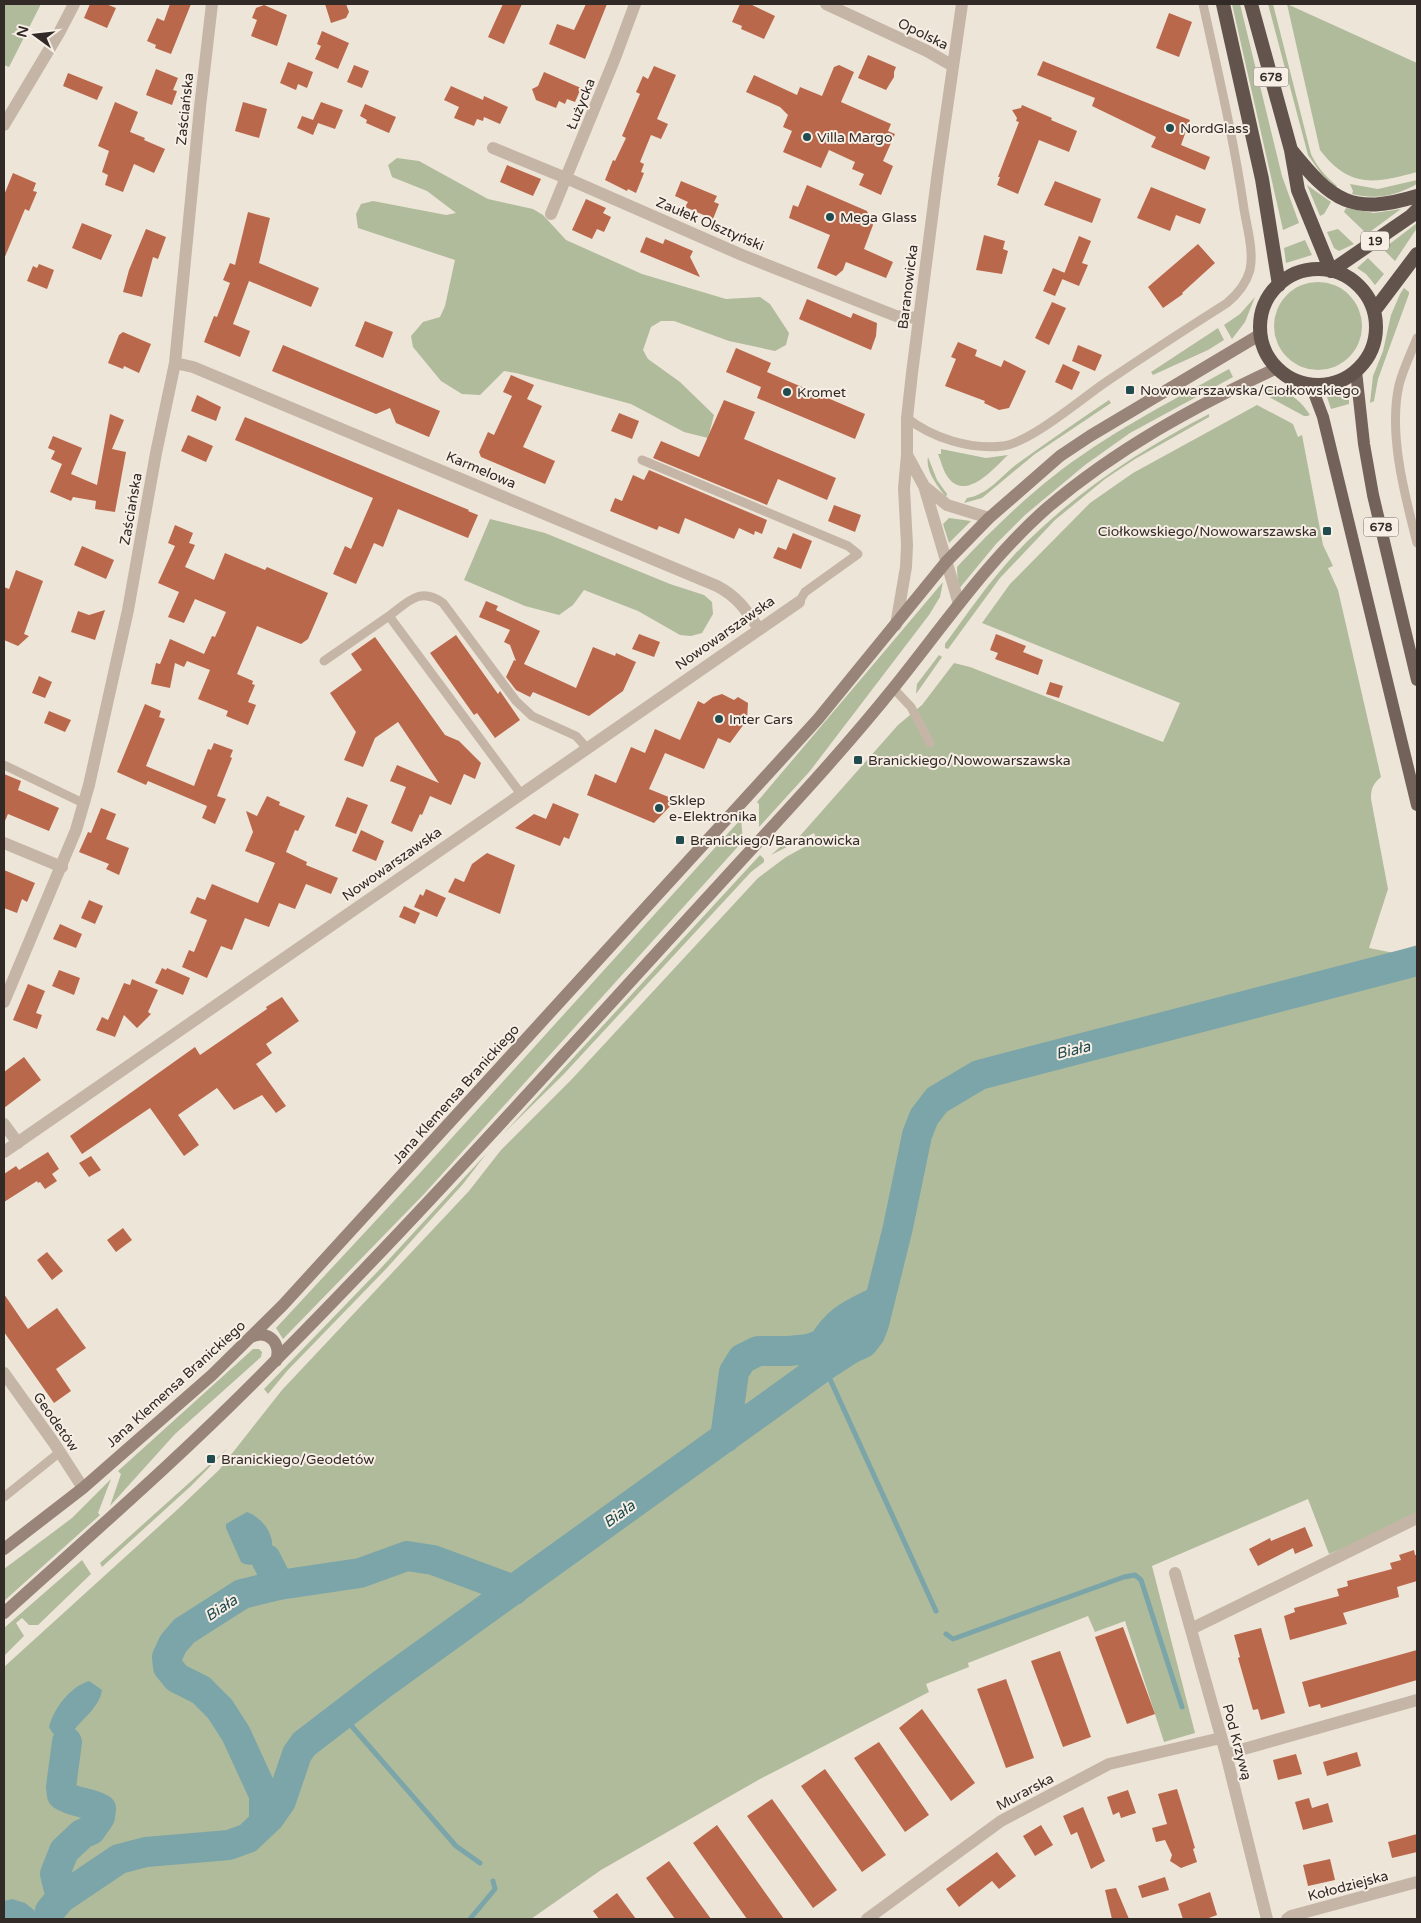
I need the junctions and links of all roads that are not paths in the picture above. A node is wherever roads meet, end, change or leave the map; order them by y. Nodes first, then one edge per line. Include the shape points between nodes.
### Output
1 (74, 4) edge
2 (212, 4) edge
3 (636, 4) edge
4 (826, 4) edge
5 (962, 4) edge
6 (1203, 4) edge
7 (1223, 4) edge
8 (1251, 4) edge
9 (953, 66) junction
10 (4, 124) edge
11 (493, 148) dead end
12 (1291, 150) junction
13 (566, 178) junction
14 (1417, 196) edge
15 (1417, 210) edge
16 (551, 214) dead end
17 (1417, 254) edge
18 (1331, 270) junction
19 (1278, 285) junction
20 (1374, 311) junction
21 (918, 318) junction
22 (1261, 334) junction
23 (1417, 338) edge
24 (175, 362) junction
25 (1277, 368) junction
26 (1356, 371) junction
27 (1311, 385) junction
28 (907, 418) junction
29 (907, 455) junction
30 (642, 460) dead end
31 (924, 486) junction
32 (989, 518) junction
33 (1417, 543) edge
34 (946, 562) junction
35 (799, 602) joint
36 (959, 604) junction
37 (389, 616) junction
38 (896, 625) junction
39 (759, 629) junction
40 (324, 661) dead end
41 (1417, 680) edge
42 (893, 688) junction
43 (930, 743) dead end
44 (587, 748) junction
45 (4, 765) edge
46 (521, 794) junction
47 (83, 803) junction
48 (1417, 805) edge
49 (4, 843) edge
50 (62, 867) junction
51 (4, 1002) edge
52 (4, 1124) edge
53 (18, 1143) junction
54 (4, 1152) edge
55 (251, 1337) junction
56 (276, 1361) junction
57 (4, 1373) edge
58 (60, 1452) junction
59 (83, 1488) junction
60 (4, 1497) edge
61 (1417, 1518) edge
62 (4, 1549) edge
63 (1176, 1573) dead end
64 (4, 1614) edge
65 (1190, 1629) junction
66 (1417, 1700) edge
67 (1221, 1738) junction
68 (1226, 1754) junction
69 (1417, 1882) edge
70 (867, 1919) edge
71 (1267, 1919) edge
72 (1287, 1919) edge

1 - 10 street
2 - 24 street, Zaściańska
3 - 13 street, Łużycka
4 - 9 street, Opolska
5 - 9 street, Baranowicka
6 - 28 lane via 1235,148 1249,246 1250,269 1242,289 1227,303 1026,438 1005,446 983,446 933,434
7 - 19 highway, 678 via 1262,179
8 - 12 highway, 678
9 - 21 street, Baranowicka
11 - 13 street, Zaułek Olsztyński
12 - 14 highway via 1315,180 1344,199 1378,205
12 - 18 highway, 678 via 1298,190
13 - 16 street, Łużycka
13 - 21 street, Zaułek Olsztyński via 751,259 896,316
15 - 18 highway, 19
17 - 20 highway
18 - 19 highway via 1303,271
18 - 20 highway via 1358,285 1368,296
19 - 22 highway via 1264,307
20 - 26 highway via 1376,337 1365,362
21 - 28 street, Baranowicka
22 - 25 highway via 1269,358
22 - 32 main road via 1060,456
23 - 33 lane via 1399,385 1396,409 1404,492
24 - 39 street, Karmelowa via 717,586 743,604
24 - 47 street, Zaściańska via 128,610
25 - 27 highway via 1287,376
25 - 36 main road via 1180,416 1095,470 1020,534
26 - 27 highway via 1335,382
26 - 41 main road, 678 via 1373,496
27 - 48 main road, 678 via 1323,417
28 - 29 street, Baranowicka
29 - 31 street, Baranowicka
29 - 38 street, Baranowicka via 904,488 906,567
30 - 35 lane via 848,546 858,554 806,592
31 - 32 street, Baranowicka via 947,504
31 - 34 street, Baranowicka
32 - 34 main road
34 - 36 street, Baranowicka
34 - 38 main road
35 - 39 street, Nowowarszawska
36 - 42 main road
37 - 40 lane
37 - 44 lane via 419,595 436,598 516,701 532,716 576,736
37 - 46 lane
38 - 55 main road, Jana Klemensa Branickiego via 742,803
39 - 44 street, Nowowarszawska
42 - 43 lane via 911,706
42 - 56 main road via 751,849 426,1205
44 - 46 street, Nowowarszawska
45 - 47 lane
46 - 53 street, Nowowarszawska
47 - 50 street, Zaściańska
49 - 50 street
50 - 51 street, Zaściańska
52 - 53 street
53 - 54 street, Nowowarszawska
55 - 56 main road via 262,1334 273,1339 278,1349
55 - 59 main road, Jana Klemensa Branickiego
56 - 64 main road via 191,1445
57 - 58 street, Geodetów
58 - 59 street, Geodetów
58 - 60 lane
59 - 62 main road, Jana Klemensa Branickiego
61 - 65 street
63 - 65 street, Pod Krzywą
65 - 67 street, Pod Krzywą
66 - 68 street
67 - 68 street, Pod Krzywą
67 - 70 street, Murarska via 1109,1764 1001,1821
68 - 71 street, Pod Krzywą
69 - 72 street, Kołodziejska

